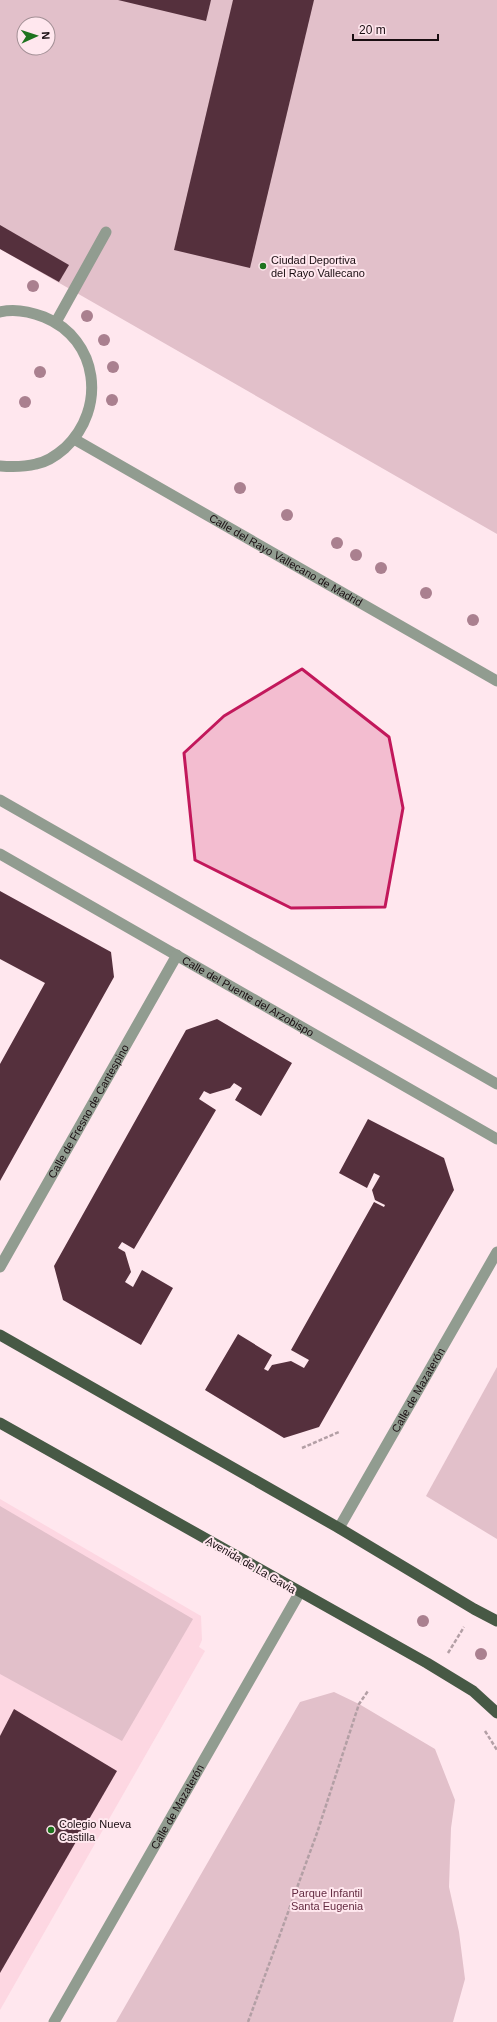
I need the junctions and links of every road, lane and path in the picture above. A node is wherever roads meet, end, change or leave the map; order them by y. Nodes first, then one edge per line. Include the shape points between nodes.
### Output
1 (106, 232) dead end
2 (0, 312) edge
3 (56, 322) junction
4 (74, 440) junction
5 (0, 466) edge
6 (497, 681) edge
7 (0, 800) edge
8 (0, 854) edge
9 (177, 955) junction
10 (497, 1084) edge
11 (497, 1139) edge
12 (497, 1252) edge
13 (0, 1267) edge
14 (0, 1335) edge
15 (0, 1423) edge
16 (339, 1432) dead end
17 (302, 1448) dead end
18 (339, 1528) junction
19 (300, 1592) junction
20 (497, 1621) edge
21 (466, 1623) dead end
22 (446, 1657) dead end
23 (368, 1691) dead end
24 (497, 1713) edge
25 (54, 2022) edge
26 (248, 2022) edge

1 - 3 street
2 - 3 street via 32,312
3 - 4 street via 77,342 85,355 92,376 92,399 86,420
4 - 5 street via 58,454 38,464 16,468
4 - 6 street, Calle del Rayo Vallecano de Madrid
7 - 10 street
8 - 9 street, Calle del Puente del Arzobispo
9 - 11 street, Calle del Puente del Arzobispo
9 - 13 street, Calle de Fresno de Cantespino
12 - 18 street, Calle de Mazaterón
14 - 18 main road
15 - 19 main road, Avenida de La Gavia
16 - 17 path
18 - 20 main road
19 - 24 main road, Avenida de La Gavia via 473,1691
19 - 25 street, Calle de Mazaterón
21 - 22 path
23 - 26 path via 359,1704 317,1833

